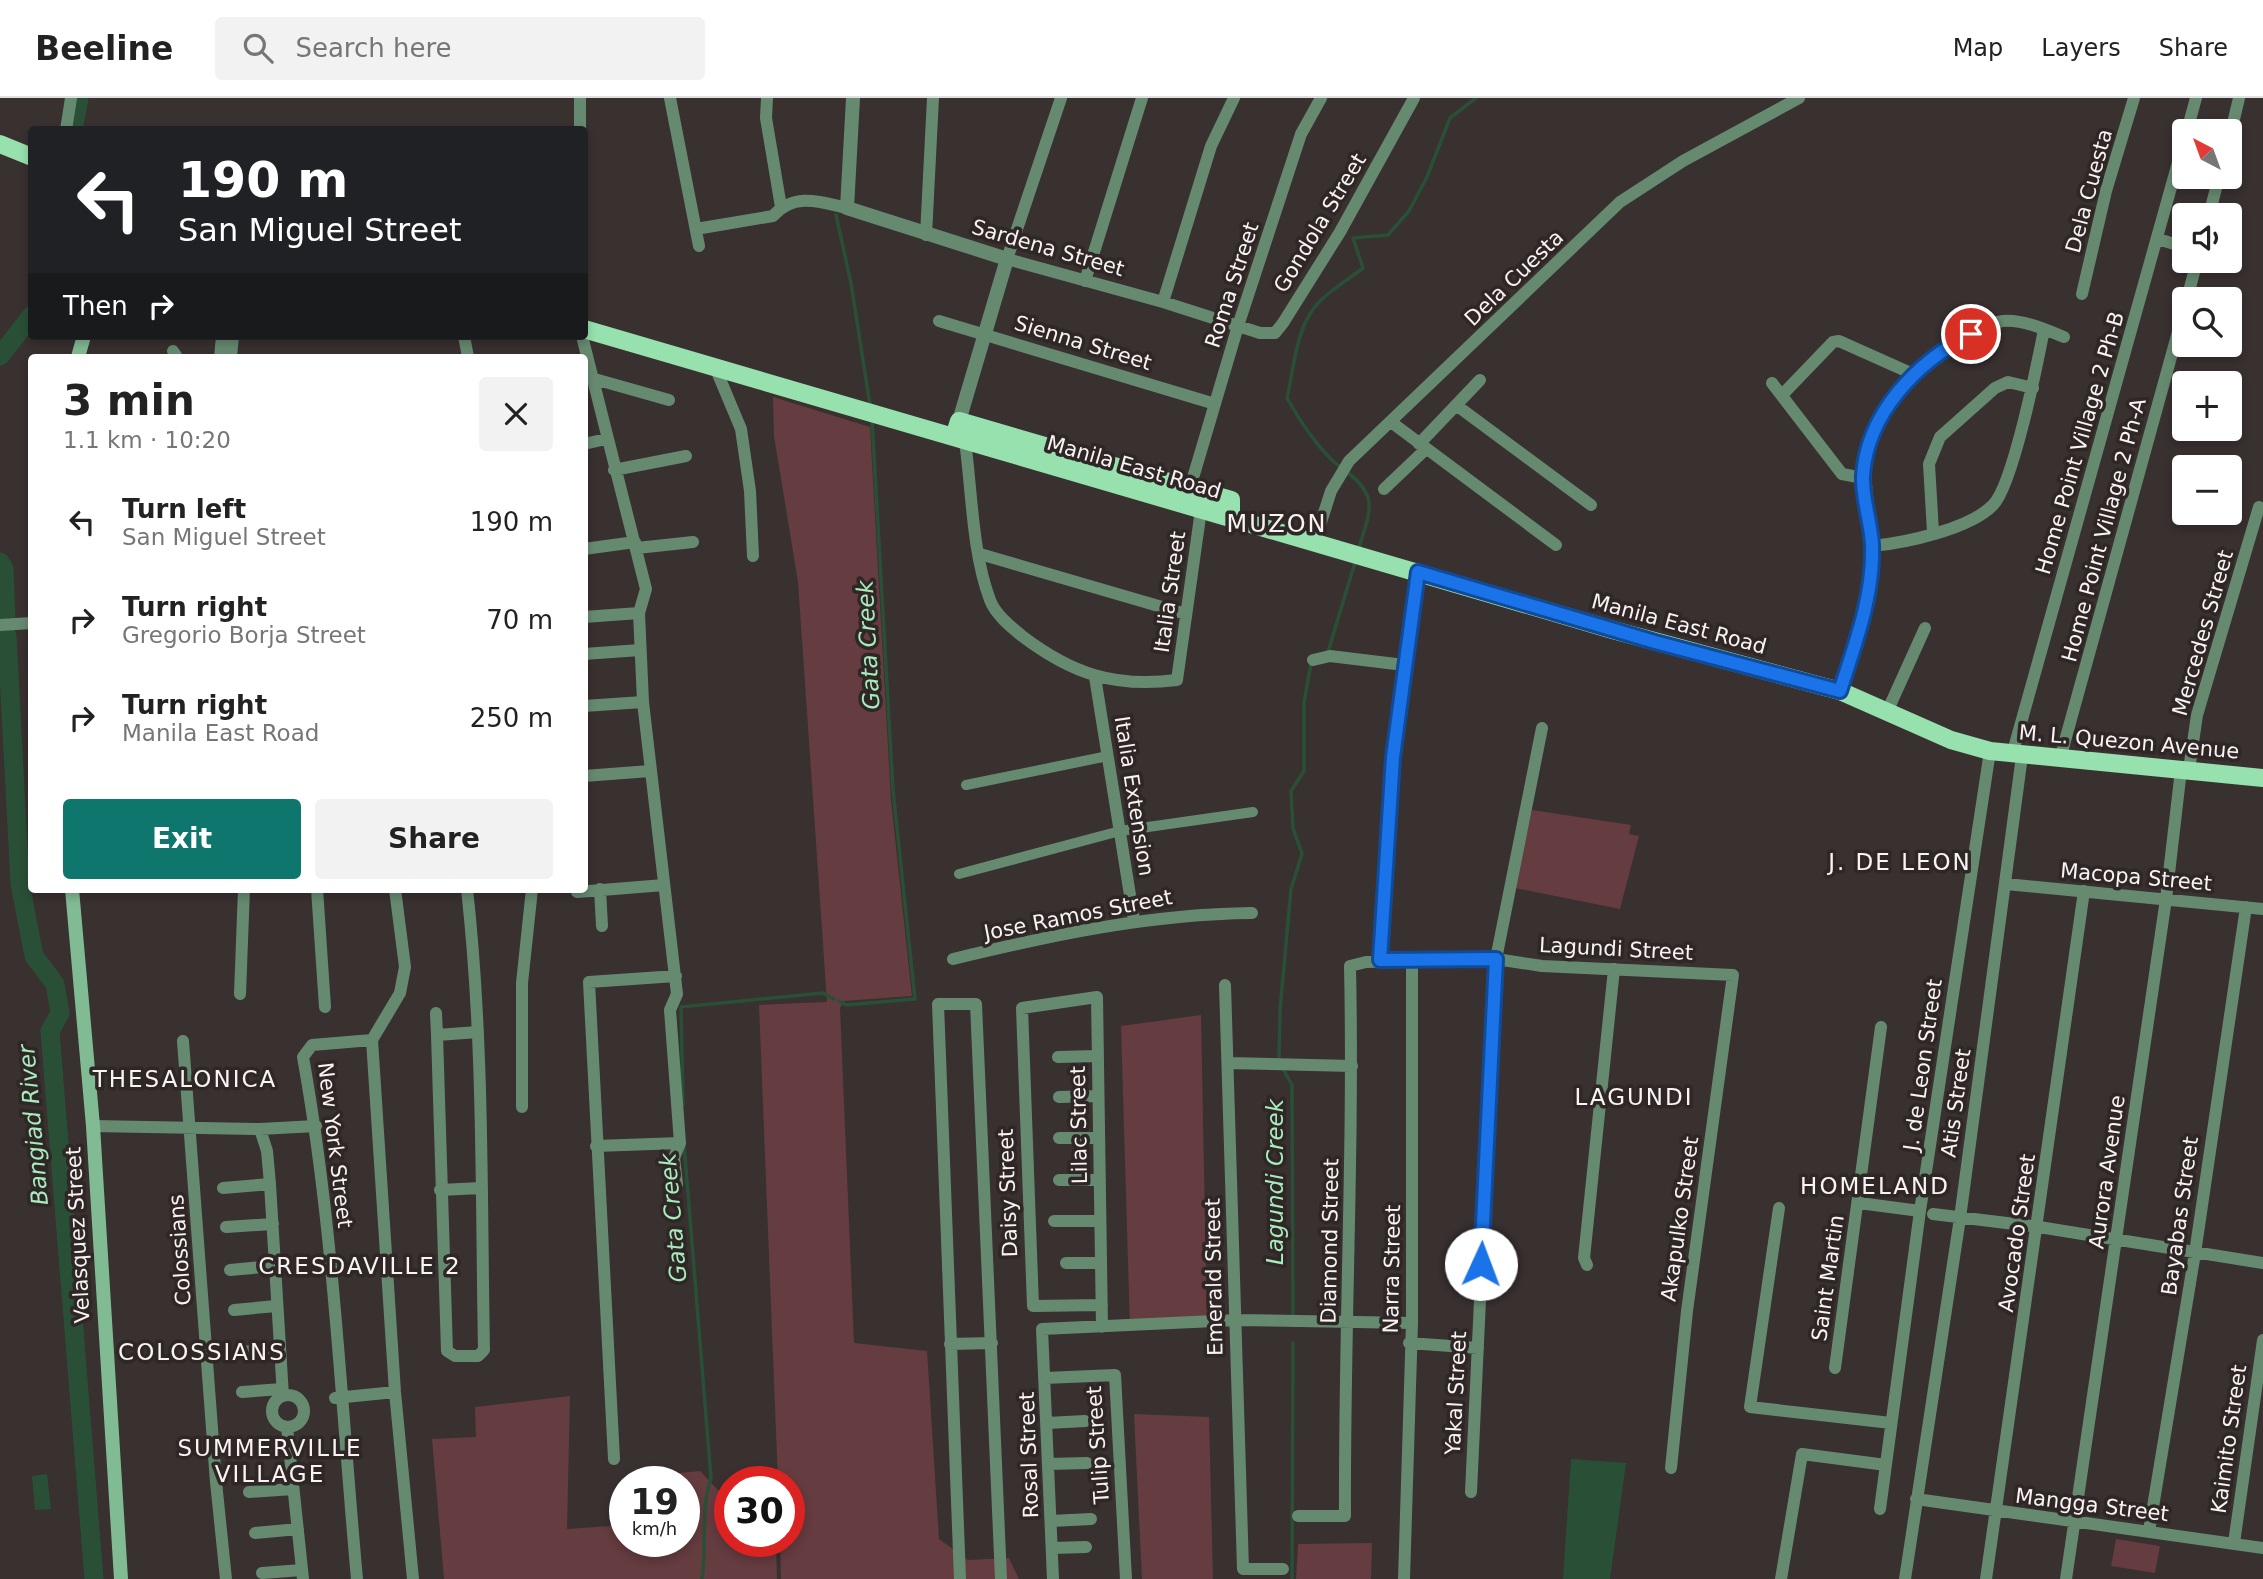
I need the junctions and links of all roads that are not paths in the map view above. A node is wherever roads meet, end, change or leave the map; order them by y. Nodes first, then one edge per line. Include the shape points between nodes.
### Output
1 (71, 98) edge
2 (580, 98) edge
3 (670, 98) edge
4 (767, 98) edge
5 (853, 98) edge
6 (933, 98) edge
7 (1060, 98) edge
8 (1142, 98) edge
9 (1234, 98) edge
10 (1321, 98) edge
11 (1414, 98) edge
12 (1799, 98) edge
13 (2134, 98) edge
14 (2196, 98) edge
15 (2239, 98) edge
16 (2190, 119) edge
17 (2234, 119) edge
18 (67, 126) edge
19 (580, 126) edge
20 (0, 144) edge
21 (28, 155) edge
22 (2172, 186) edge
23 (781, 207) junction
24 (847, 208) junction
25 (696, 229) junction
26 (926, 235) junction
27 (2158, 239) junction
28 (2172, 243) edge
29 (699, 246) dead end
30 (1007, 259) junction
31 (1085, 281) junction
32 (2082, 294) dead end
33 (1163, 302) junction
34 (939, 321) dead end
35 (1238, 326) junction
36 (2044, 329) junction
37 (588, 330) edge
38 (985, 333) junction
39 (2064, 337) dead end
40 (2172, 354) edge
41 (588, 361) edge
42 (715, 367) junction
43 (1915, 375) junction
44 (592, 378) junction
45 (1480, 380) dead end
46 (1772, 383) dead end
47 (2033, 388) junction
48 (1782, 395) junction
49 (668, 400) dead end
50 (1215, 404) junction
51 (1456, 405) junction
52 (1391, 422) junction
53 (959, 433) junction
54 (606, 439) junction
55 (588, 443) edge
56 (1422, 447) junction
57 (1073, 453) junction
58 (687, 456) dead end
59 (614, 470) junction
60 (1067, 471) junction
61 (1863, 478) junction
62 (1190, 488) junction
63 (1384, 489) dead end
64 (1591, 505) dead end
65 (2259, 507) dead end
66 (1193, 508) junction
67 (1231, 519) junction
68 (1933, 532) junction
69 (693, 542) dead end
70 (1314, 544) junction
71 (636, 545) junction
72 (1556, 545) dead end
73 (1872, 546) junction
74 (588, 549) edge
75 (979, 554) junction
76 (753, 556) dead end
77 (1418, 572) junction
78 (639, 613) junction
79 (1186, 614) junction
80 (588, 617) edge
81 (28, 623) edge
82 (0, 625) edge
83 (1925, 628) dead end
84 (640, 650) junction
85 (588, 654) edge
86 (1314, 660) dead end
87 (1404, 665) junction
88 (1095, 677) junction
89 (1840, 691) junction
90 (643, 702) junction
91 (588, 706) edge
92 (1887, 712) junction
93 (1542, 728) dead end
94 (1990, 751) junction
95 (2017, 755) junction
96 (1108, 756) junction
97 (2060, 760) junction
98 (2185, 770) junction
99 (650, 771) junction
100 (588, 776) edge
101 (2263, 778) edge
102 (966, 785) dead end
103 (1253, 812) dead end
104 (1120, 831) junction
105 (959, 874) dead end
106 (2006, 884) junction
107 (664, 885) junction
108 (600, 889) junction
109 (588, 891) edge
110 (2084, 891) junction
111 (72, 893) edge
112 (244, 893) edge
113 (317, 893) edge
114 (395, 893) edge
115 (467, 893) edge
116 (532, 893) edge
117 (2166, 899) junction
118 (2246, 907) junction
119 (2263, 909) edge
120 (1252, 914) dead end
121 (1134, 920) junction
122 (602, 926) dead end
123 (953, 959) dead end
124 (1496, 959) junction
125 (1380, 960) junction
126 (1412, 960) junction
127 (1350, 966) joint
128 (1614, 969) junction
129 (1734, 975) joint
130 (676, 976) junction
131 (1225, 985) dead end
132 (240, 994) dead end
133 (325, 1007) dead end
134 (1022, 1009) joint
135 (436, 1013) dead end
136 (1881, 1027) dead end
137 (478, 1032) junction
138 (437, 1035) junction
139 (372, 1040) junction
140 (183, 1041) dead end
141 (1097, 1056) junction
142 (1058, 1057) dead end
143 (1228, 1063) junction
144 (1352, 1066) junction
145 (1059, 1097) dead end
146 (1098, 1097) junction
147 (522, 1107) dead end
148 (93, 1126) junction
149 (316, 1126) junction
150 (191, 1128) junction
151 (260, 1129) junction
152 (1059, 1138) dead end
153 (1099, 1138) junction
154 (680, 1143) junction
155 (596, 1146) junction
156 (1059, 1180) dead end
157 (1100, 1180) junction
158 (270, 1184) junction
159 (677, 1184) dead end
160 (223, 1188) dead end
161 (481, 1188) junction
162 (440, 1190) junction
163 (1859, 1203) junction
164 (1779, 1208) dead end
165 (1927, 1213) junction
166 (1959, 1218) junction
167 (1054, 1221) dead end
168 (1100, 1221) junction
169 (273, 1224) junction
170 (226, 1227) dead end
171 (2039, 1227) junction
172 (2117, 1239) junction
173 (2195, 1253) junction
174 (1066, 1263) dead end
175 (1101, 1263) junction
176 (2263, 1263) edge
177 (1587, 1265) dead end
178 (274, 1266) junction
179 (230, 1270) dead end
180 (1102, 1305) junction
181 (276, 1306) junction
182 (234, 1310) dead end
183 (1236, 1320) junction
184 (1412, 1323) junction
185 (1349, 1324) junction
186 (1102, 1327) junction
187 (2263, 1342) edge
188 (992, 1343) junction
189 (1409, 1343) junction
190 (950, 1344) junction
191 (1478, 1348) junction
192 (280, 1349) junction
193 (239, 1352) dead end
194 (1835, 1368) dead end
195 (1045, 1378) junction
196 (242, 1392) dead end
197 (283, 1392) junction
198 (395, 1392) junction
199 (337, 1398) junction
200 (1085, 1421) dead end
201 (1047, 1423) junction
202 (1892, 1423) junction
203 (287, 1427) junction
204 (289, 1448) junction
205 (256, 1450) dead end
206 (614, 1459) dead end
207 (1087, 1462) dead end
208 (1048, 1464) junction
209 (1886, 1465) junction
210 (1671, 1468) dead end
211 (293, 1489) junction
212 (249, 1492) dead end
213 (1471, 1492) dead end
214 (1916, 1499) junction
215 (1880, 1510) dead end
216 (1996, 1512) junction
217 (1298, 1516) dead end
218 (1091, 1519) dead end
219 (1051, 1521) junction
220 (2074, 1522) junction
221 (298, 1529) junction
222 (2149, 1531) junction
223 (255, 1533) dead end
224 (2234, 1543) junction
225 (1086, 1547) dead end
226 (1052, 1548) junction
227 (2263, 1548) edge
228 (1283, 1569) dead end
229 (262, 1573) dead end
230 (303, 1575) edge
231 (121, 1579) edge
232 (226, 1579) edge
233 (357, 1579) edge
234 (413, 1579) edge
235 (960, 1579) edge
236 (1001, 1579) edge
237 (1053, 1579) edge
238 (1126, 1579) edge
239 (1404, 1579) edge
240 (1781, 1579) edge
241 (1905, 1579) edge
242 (1986, 1579) edge
243 (2066, 1579) edge

1 - 18 street
2 - 19 street
3 - 25 street
4 - 23 street via 766,118
5 - 24 street
6 - 26 street
7 - 30 street
8 - 31 street
9 - 33 street via 1210,146
10 - 35 street, Roma Street via 1301,134
11 - 35 street, Gondola Street via 1283,323 1275,332 1260,333
12 - 52 street, Dela Cuesta via 1683,161 1620,202
13 - 32 street, Dela Cuesta
14 - 16 street
15 - 17 street
20 - 21 main road
22 - 27 street, Home Point Village 2 Ph-B
23 - 24 street via 810,199
23 - 25 street via 773,216
24 - 26 street, Sardena Street
25 - 29 street
26 - 30 street, Sardena Street
27 - 28 street
27 - 95 street, Home Point Village 2 Ph-B
30 - 31 street, Sardena Street
30 - 38 street
31 - 33 street, Sardena Street
33 - 35 street, Sardena Street
34 - 38 street, Sienna Street
35 - 50 street, Roma Street
36 - 39 street
36 - 43 street via 2004,320 1985,326 1957,341
36 - 47 street
37 - 42 main road, Manila East Road
38 - 50 street, Sienna Street
38 - 53 street
40 - 97 street, Home Point Village 2 Ph-A
41 - 44 street
42 - 53 main road, Manila East Road via 870,413
42 - 76 street via 741,429
43 - 48 street via 1839,341
43 - 61 street via 1877,419
44 - 49 street
44 - 54 street
45 - 51 street
46 - 48 street
47 - 68 street via 1996,503 1964,524
47 - 68 street via 2008,382 1994,388 1940,437 1929,464
48 - 61 street via 1842,474
50 - 62 street, Roma Street
51 - 56 street
51 - 64 street
52 - 56 street
52 - 70 street, Dela Cuesta via 1339,472
53 - 57 main road
53 - 60 main road, Manila East Road
53 - 75 street, Italia Street
54 - 55 street
54 - 59 street
56 - 63 street
56 - 72 street
57 - 60 main road
57 - 62 main road
58 - 59 street
59 - 71 street
60 - 66 main road, Manila East Road
61 - 73 street
62 - 66 main road
62 - 67 main road via 1231,500
65 - 98 street, Mercedes Street
66 - 67 main road, Manila East Road
66 - 79 street, Italia Street
67 - 70 main road, Manila East Road
68 - 73 street via 1903,543
69 - 71 street
70 - 77 main road, Manila East Road
71 - 74 street
71 - 78 street via 646,589
73 - 89 street via 1859,633
75 - 79 street
75 - 88 street, Italia Street via 990,602 1010,626 1070,667
77 - 87 street
77 - 89 main road, Manila East Road
78 - 80 street
78 - 84 street
79 - 88 street, Italia Street via 1177,680 1118,682
81 - 82 street
83 - 92 street
84 - 85 street
84 - 90 street
86 - 87 street via 1330,656
87 - 125 street via 1393,757
88 - 96 street, Italia Extension
89 - 92 main road, Manila East Road
90 - 91 street
90 - 99 street
92 - 94 main road, Manila East Road via 1951,740
93 - 124 street, Yakal Street
94 - 95 main road, M. L. Quezon Avenue
94 - 165 street, J. de Leon Street
95 - 97 main road, M. L. Quezon Avenue
95 - 106 street, Atis Street
96 - 102 street
96 - 104 street, Italia Extension
97 - 98 main road, M. L. Quezon Avenue
98 - 101 main road, M. L. Quezon Avenue
98 - 117 street, Aurora Avenue
99 - 100 street
99 - 107 street
103 - 104 street
104 - 105 street
104 - 121 street, Italia Extension
106 - 110 street, Macopa Street
106 - 166 street, Atis Street
107 - 108 street
107 - 130 street
108 - 109 street
108 - 122 street
110 - 117 street, Macopa Street
110 - 171 street, Avocado Street
111 - 148 main road, Velasquez Street
112 - 132 street
113 - 133 street
114 - 139 street via 405,967 400,993
115 - 137 street
116 - 147 street via 522,983
117 - 118 street, Macopa Street
117 - 172 street, Aurora Avenue
118 - 119 street, Macopa Street
118 - 173 street, Bayabas Street
120 - 121 street, Jose Ramos Street
121 - 123 street, Jose Ramos Street
124 - 126 street, Lagundi Street
124 - 128 street, Lagundi Street
124 - 191 street, Yakal Street
125 - 126 street, Lagundi Street
125 - 127 street, Lagundi Street
126 - 184 street, Narra Street
127 - 144 street, Diamond Street
128 - 129 street, Lagundi Street
128 - 177 street via 1584,1258
129 - 210 street, Akapulko Street via 1687,1311
130 - 154 street via 677,994 670,1010
130 - 155 street via 589,982
131 - 143 street, Emerald Street
134 - 141 street, Lilac Street via 1097,997
134 - 180 street, Daisy Street via 1032,1306
135 - 138 street
136 - 163 street, Saint Martin
137 - 138 street
137 - 161 street
138 - 162 street
139 - 149 street, New York Street via 306,1049 303,1057
139 - 198 street
140 - 150 street
141 - 142 street
141 - 146 street, Lilac Street
143 - 144 street
143 - 183 street, Emerald Street
144 - 185 street, Diamond Street
145 - 146 street
146 - 153 street, Lilac Street
148 - 150 street
148 - 231 main road, Velasquez Street
149 - 151 street
149 - 199 street, New York Street
150 - 151 street
150 - 232 street, Colossians
151 - 158 street
152 - 153 street
153 - 157 street, Lilac Street
154 - 155 street
154 - 159 street via 674,1158
155 - 206 street
156 - 157 street
157 - 168 street, Lilac Street
158 - 160 street
158 - 169 street
161 - 162 street
161 - 162 street via 484,1350 478,1356 455,1356 447,1351
163 - 165 street
163 - 194 street, Saint Martin
164 - 202 street via 1750,1407
165 - 166 street
165 - 202 street, J. de Leon Street
166 - 171 street
166 - 214 street, Atis Street
167 - 168 street
168 - 175 street, Lilac Street
169 - 170 street
169 - 178 street
171 - 172 street
171 - 216 street, Avocado Street
172 - 173 street
172 - 220 street, Aurora Avenue
173 - 176 street
173 - 222 street, Bayabas Street
174 - 175 street
175 - 180 street, Lilac Street
178 - 179 street
178 - 181 street
180 - 186 street, Lilac Street
181 - 182 street
181 - 192 street
183 - 185 street
183 - 186 street
183 - 228 street, Emerald Street via 1243,1569
184 - 185 street
184 - 189 street, Narra Street
185 - 217 street, Diamond Street via 1344,1390 1345,1517
186 - 195 street, Rosal Street via 1042,1329
187 - 224 street, Kaimito Street
188 - 190 street
188 - 190 street via 976,1004 938,1004
188 - 236 street
189 - 191 street
189 - 239 street, Narra Street
190 - 235 street
191 - 213 street, Yakal Street
192 - 193 street
192 - 197 street
195 - 201 street, Rosal Street
195 - 238 street, Tulip Street via 1115,1375
196 - 197 street
197 - 203 street via 272,1414
197 - 203 street via 296,1398 303,1409 299,1422
198 - 199 street
198 - 234 street
199 - 233 street, New York Street
200 - 201 street
201 - 208 street, Rosal Street
202 - 209 street, J. de Leon Street
203 - 204 street
204 - 205 street
204 - 211 street
207 - 208 street
208 - 219 street, Rosal Street
209 - 215 street, J. de Leon Street
209 - 240 street via 1802,1454
211 - 212 street
211 - 221 street
214 - 216 street, Mangga Street
214 - 241 street, Atis Street
216 - 220 street, Mangga Street
216 - 242 street, Avocado Street
218 - 219 street
219 - 226 street, Rosal Street
220 - 222 street, Mangga Street
220 - 243 street, Aurora Avenue
221 - 223 street
221 - 230 street
222 - 224 street, Mangga Street
224 - 227 street, Mangga Street
225 - 226 street
226 - 237 street, Rosal Street
229 - 230 street

